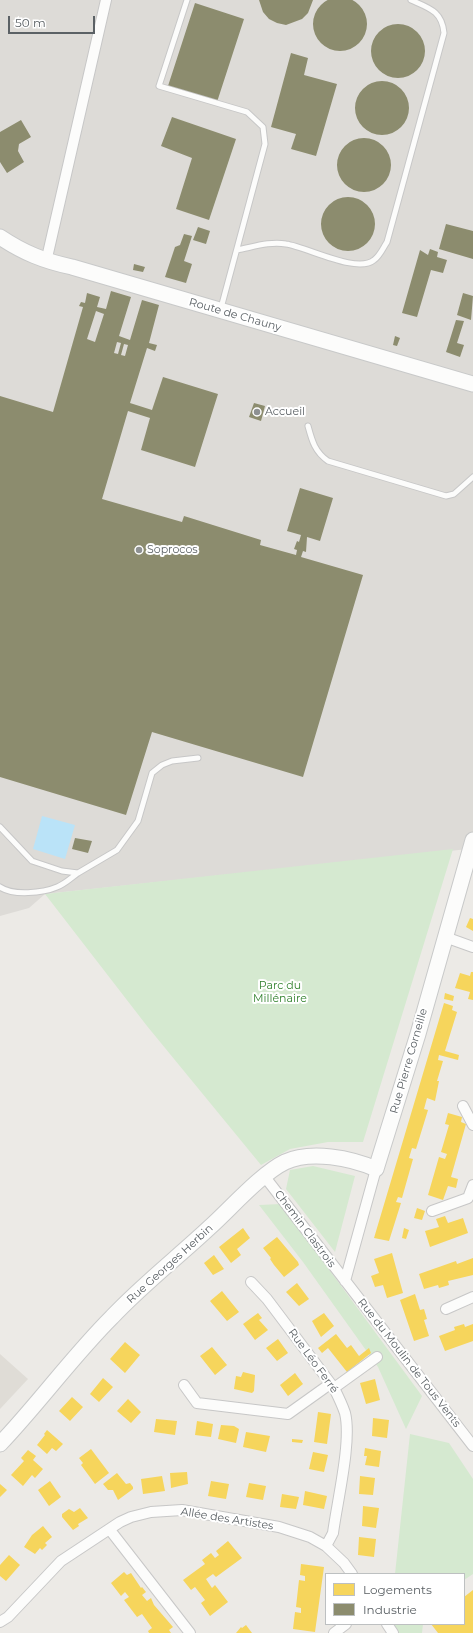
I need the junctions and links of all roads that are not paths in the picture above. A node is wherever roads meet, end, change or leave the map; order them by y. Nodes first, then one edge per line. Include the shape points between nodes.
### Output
1 (106, 0) edge
2 (187, 0) edge
3 (411, 0) edge
4 (0, 237) edge
5 (237, 250) junction
6 (46, 262) junction
7 (220, 311) junction
8 (473, 384) edge
9 (308, 426) dead end
10 (473, 476) edge
11 (198, 758) dead end
12 (0, 827) edge
13 (473, 840) edge
14 (78, 873) junction
15 (0, 887) edge
16 (445, 938) junction
17 (473, 947) edge
18 (463, 1106) dead end
19 (473, 1125) edge
20 (376, 1169) junction
21 (265, 1177) junction
22 (473, 1185) edge
23 (432, 1211) dead end
24 (345, 1281) junction
25 (251, 1282) dead end
26 (473, 1297) edge
27 (446, 1309) dead end
28 (377, 1357) dead end
29 (184, 1385) dead end
30 (332, 1386) junction
31 (0, 1444) edge
32 (473, 1446) edge
33 (110, 1530) junction
34 (326, 1546) junction
35 (351, 1573) edge
36 (0, 1622) edge
37 (345, 1625) edge
38 (190, 1633) edge
39 (334, 1633) edge

1 - 6 street
2 - 5 lane via 159,86 247,112 263,127 265,144
3 - 5 lane via 437,14 443,21 444,33 387,242 379,254 374,261 354,265 275,242
4 - 6 street, Route de Chauny via 16,248
5 - 7 lane
6 - 7 street, Route de Chauny
7 - 8 street, Route de Chauny
9 - 10 lane via 314,447 319,455 328,461 446,496 454,494
11 - 14 lane via 172,761 152,773 138,821 126,838 117,850
12 - 14 lane via 32,861 62,871
13 - 16 street, Rue Pierre Corneille
14 - 15 lane via 57,887 26,893 6,891
16 - 17 street
16 - 20 street, Rue Pierre Corneille
18 - 19 street
20 - 21 street, Rue Georges Herbin via 336,1158 301,1156 285,1162
20 - 24 street, Rue Pierre Corneille
21 - 24 street, Chemin Clastrois
21 - 31 street, Rue Georges Herbin via 112,1316
22 - 23 street via 468,1198
24 - 32 street, Rue du Moulin de Tous Vents
25 - 30 street, Rue Léo Ferré via 267,1299
26 - 27 street
28 - 30 street
29 - 30 street via 197,1403 288,1414
30 - 34 street, Rue Léo Ferré via 345,1414 347,1434 333,1533
33 - 34 street, Allée des Artistes via 131,1517 151,1512 182,1510 279,1527 310,1537
33 - 36 street, Allée des Artistes via 61,1561 8,1617
33 - 38 street
34 - 35 street, Allée des Artistes
37 - 39 street

